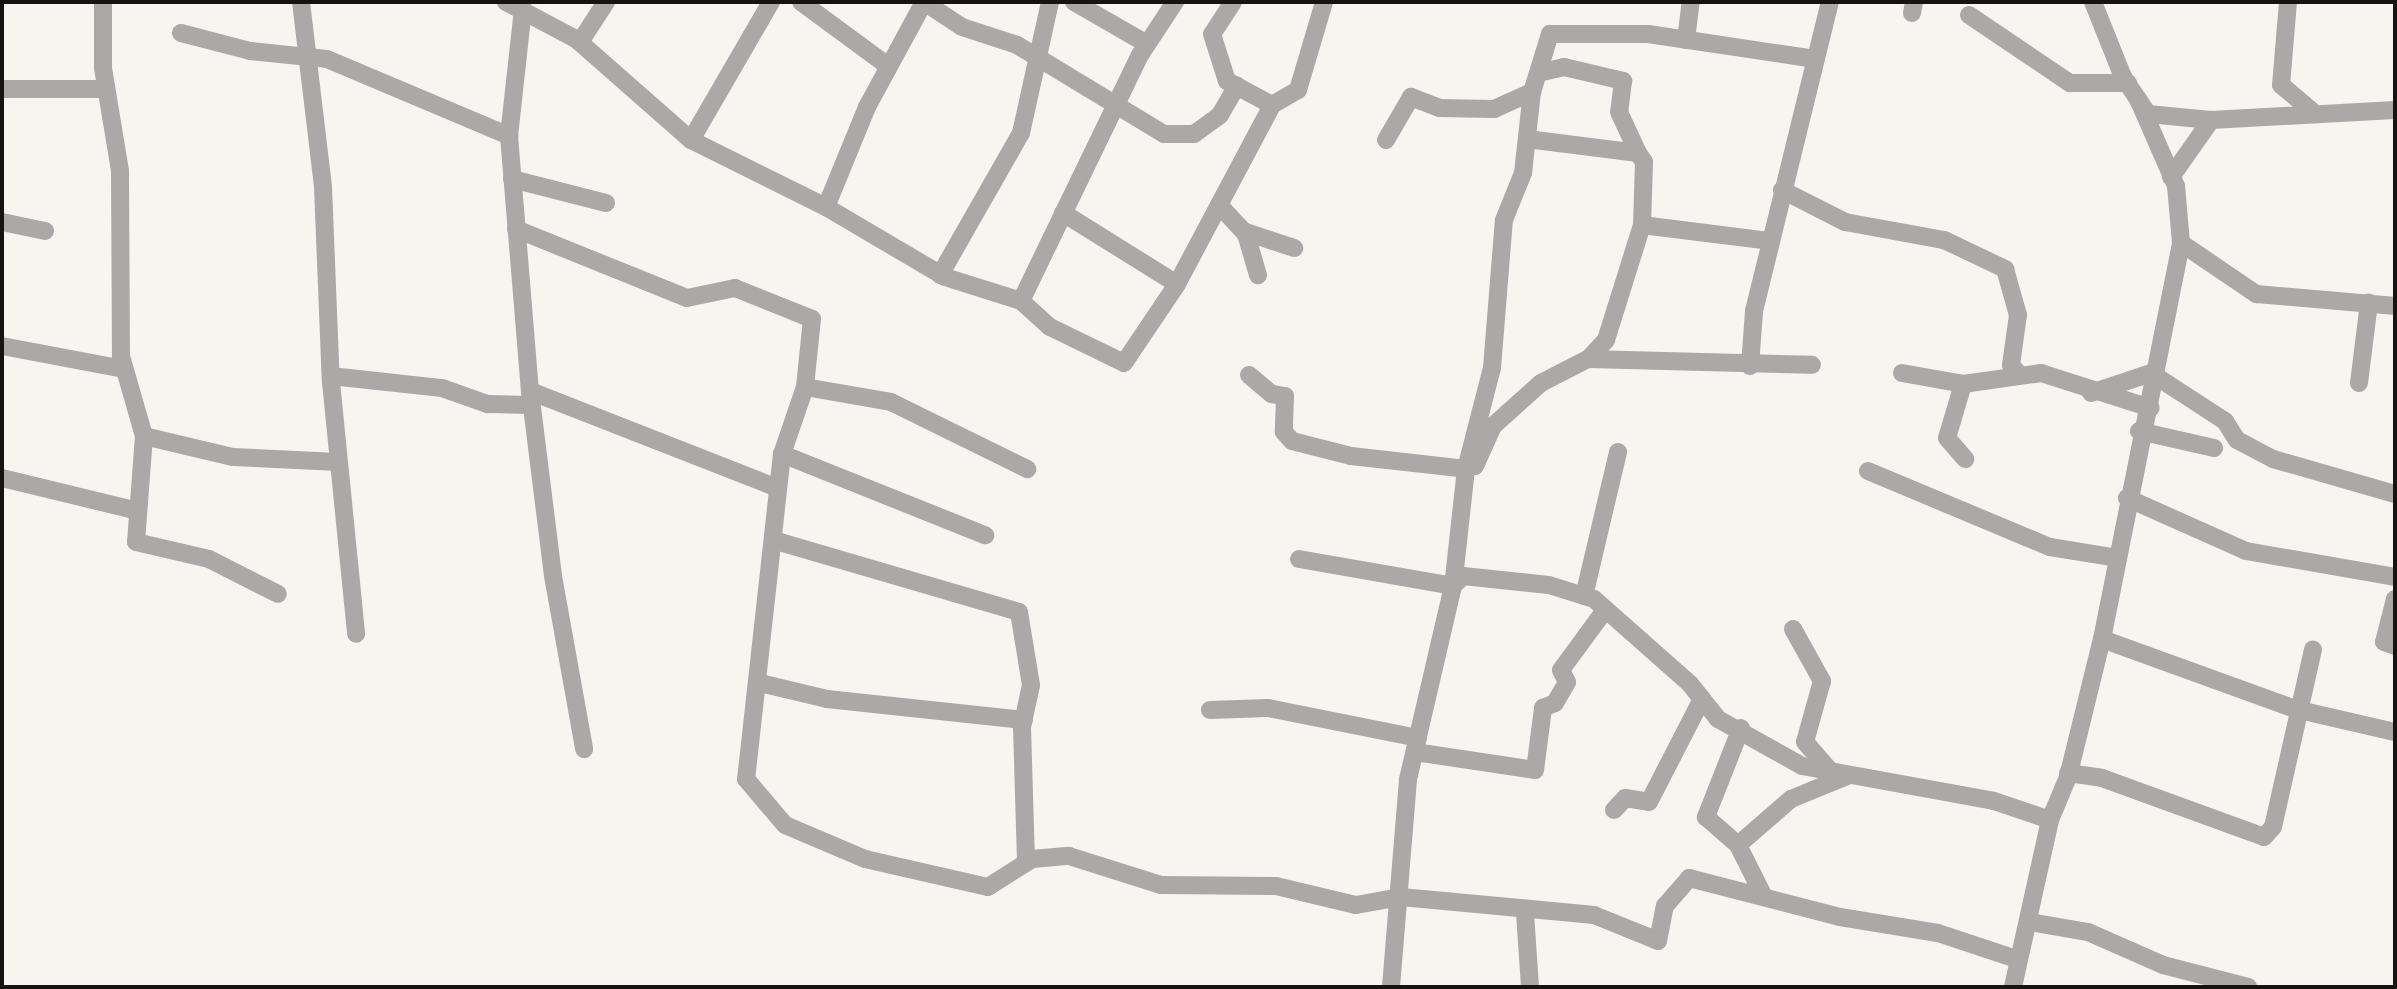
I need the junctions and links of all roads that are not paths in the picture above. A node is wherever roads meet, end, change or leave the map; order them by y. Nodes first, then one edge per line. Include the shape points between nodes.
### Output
1 (103, 2) edge
2 (301, 2) edge
3 (606, 2) edge
4 (771, 2) edge
5 (801, 2) edge
6 (1050, 2) edge
7 (1074, 2) edge
8 (1175, 2) edge
9 (1233, 2) edge
10 (1324, 2) edge
11 (1691, 2) edge
12 (1830, 2) edge
13 (2093, 2) edge
14 (2288, 2) edge
15 (514, 5) edge
16 (1969, 15) dead end
17 (181, 33) dead end
18 (1686, 40) junction
19 (580, 42) junction
20 (1147, 44) junction
21 (310, 58) junction
22 (1815, 59) junction
23 (1038, 63) junction
24 (888, 66) junction
25 (1538, 73) junction
26 (1237, 86) junction
27 (2, 89) edge
28 (106, 89) junction
29 (2133, 91) junction
30 (1532, 92) junction
31 (1117, 102) junction
32 (1272, 105) junction
33 (2311, 110) junction
34 (2395, 110) edge
35 (2211, 120) junction
36 (509, 136) junction
37 (1527, 139) junction
38 (691, 140) junction
39 (1386, 140) dead end
40 (1638, 153) junction
41 (2171, 177) junction
42 (512, 179) junction
43 (1782, 190) junction
44 (606, 203) dead end
45 (1219, 205) junction
46 (826, 207) junction
47 (1063, 213) junction
48 (2, 222) edge
49 (1642, 225) junction
50 (516, 229) junction
51 (45, 231) dead end
52 (1243, 231) junction
53 (1771, 241) junction
54 (2181, 243) junction
55 (1294, 248) dead end
56 (940, 275) junction
57 (1258, 275) dead end
58 (1177, 284) junction
59 (1021, 301) junction
60 (2369, 303) junction
61 (2395, 306) edge
62 (2, 346) edge
63 (1588, 359) junction
64 (1812, 365) dead end
65 (1750, 366) junction
66 (124, 369) junction
67 (2017, 372) junction
68 (1902, 373) dead end
69 (2151, 373) junction
70 (1249, 375) dead end
71 (331, 376) junction
72 (2359, 383) dead end
73 (1963, 384) junction
74 (805, 387) junction
75 (2091, 393) junction
76 (530, 398) junction
77 (2151, 408) junction
78 (2139, 431) junction
79 (144, 436) junction
80 (2214, 448) dead end
81 (1618, 452) dead end
82 (782, 454) junction
83 (1965, 459) dead end
84 (338, 462) junction
85 (1027, 469) dead end
86 (1466, 469) junction
87 (1868, 471) dead end
88 (2, 478) edge
89 (778, 488) junction
90 (1463, 494) junction
91 (2395, 494) edge
92 (2127, 498) junction
93 (138, 511) junction
94 (985, 535) dead end
95 (773, 540) junction
96 (2117, 558) junction
97 (1299, 559) dead end
98 (1453, 586) junction
99 (2395, 587) edge
100 (278, 594) dead end
101 (1584, 596) junction
102 (1605, 610) junction
103 (1793, 629) dead end
104 (356, 634) dead end
105 (2102, 639) junction
106 (2395, 646) edge
107 (2313, 649) dead end
108 (760, 683) junction
109 (1702, 699) junction
110 (2295, 709) junction
111 (1210, 710) dead end
112 (1024, 720) junction
113 (1741, 728) junction
114 (2395, 732) edge
115 (1417, 745) junction
116 (584, 749) dead end
117 (2068, 773) junction
118 (1839, 774) junction
119 (1614, 810) dead end
120 (2050, 820) junction
121 (1738, 845) junction
122 (1026, 863) junction
123 (1763, 895) junction
124 (1401, 897) junction
125 (1525, 913) junction
126 (2030, 922) junction
127 (2019, 960) junction
128 (1391, 987) edge
129 (1530, 987) edge
130 (2013, 987) edge
131 (2248, 987) edge

1 - 28 street
2 - 21 street
3 - 19 street
4 - 38 street
5 - 24 street
6 - 23 street
7 - 20 street
8 - 20 street
9 - 26 street via 1212,34 1227,81
10 - 32 street via 1298,90
11 - 18 street
12 - 22 street
13 - 29 street
14 - 33 street via 2281,85
15 - 19 street
15 - 36 street
16 - 29 street via 2070,83
17 - 21 street via 250,51
18 - 22 street
18 - 25 street via 1605,31 1550,34
19 - 38 street
20 - 31 street
21 - 36 street via 373,76
21 - 71 street
22 - 43 street
23 - 24 street via 1017,45 962,27 924,2
23 - 31 street
23 - 56 street via 1021,133
24 - 46 street
25 - 30 street
25 - 40 street via 1564,67 1623,81 1619,112
26 - 31 street via 1220,115 1194,134 1164,134
26 - 32 street
27 - 28 street
28 - 66 street via 120,171
29 - 35 street via 2148,114
29 - 41 street
30 - 37 street
30 - 39 street via 1494,109 1439,108 1411,97
31 - 47 street
32 - 45 street
33 - 34 street
33 - 35 street
35 - 41 street
36 - 42 street
37 - 40 street
37 - 86 street via 1523,173 1504,220 1492,368
38 - 46 street
40 - 49 street via 1644,162
41 - 54 street
42 - 44 street
42 - 50 street
43 - 53 street
43 - 67 street via 1845,222 1944,240 2005,269 2018,315 2011,365
45 - 52 street
45 - 58 street
46 - 56 street
47 - 58 street
47 - 59 street
48 - 51 street
49 - 53 street
49 - 63 street via 1606,340
50 - 74 street via 687,298 735,288 812,319
50 - 76 street
52 - 55 street
52 - 57 street
53 - 65 street
54 - 60 street via 2256,294
54 - 69 street
56 - 59 street
58 - 59 street via 1124,363 1050,327
60 - 61 street
60 - 72 street
62 - 66 street
63 - 65 street
63 - 90 street via 1541,383 1493,426
64 - 65 street
66 - 79 street
67 - 73 street
67 - 75 street via 2041,373
68 - 73 street
69 - 75 street
69 - 77 street
69 - 91 street via 2225,421 2237,440 2273,459
70 - 86 street via 1272,394 1285,396 1284,432 1292,441 1351,456
71 - 76 street via 442,388 487,404
71 - 84 street
73 - 83 street via 1947,438
74 - 82 street
74 - 85 street via 891,402
75 - 77 street
76 - 89 street
76 - 116 street
77 - 78 street
78 - 80 street
78 - 92 street
79 - 84 street via 233,457
79 - 93 street
81 - 101 street
82 - 89 street
82 - 94 street
84 - 104 street
86 - 90 street
87 - 96 street via 2050,547
88 - 93 street
89 - 95 street
90 - 98 street
92 - 96 street
92 - 99 street via 2246,551
93 - 100 street via 136,542 209,559
95 - 108 street
95 - 112 street via 1019,612 1031,685
96 - 105 street
97 - 98 street
98 - 101 street via 1463,576 1549,585
98 - 115 street
99 - 106 street via 2384,642
101 - 102 street
102 - 109 street
102 - 115 street via 1561,670 1567,682 1555,703 1543,708 1535,770
103 - 118 street via 1822,681 1805,742
105 - 110 street
105 - 117 street
107 - 110 street
108 - 112 street via 827,699
108 - 122 street via 746,779 785,825 865,859 988,887
109 - 113 street via 1718,719
109 - 119 street via 1649,802 1625,798
110 - 114 street
110 - 117 street via 2273,827 2264,837 2102,778
111 - 115 street via 1268,708
112 - 122 street
113 - 118 street via 1802,766
113 - 121 street via 1706,817
115 - 124 street
117 - 120 street
118 - 120 street via 1994,801
118 - 121 street via 1791,799
120 - 126 street
121 - 123 street
122 - 124 street via 1069,856 1161,885 1276,886 1356,905
123 - 125 street via 1689,878 1665,906 1658,941 1594,915
123 - 127 street via 1840,917 1938,933
124 - 125 street
124 - 128 street
125 - 129 street
126 - 127 street
126 - 131 street via 2088,932 2163,965
127 - 130 street

